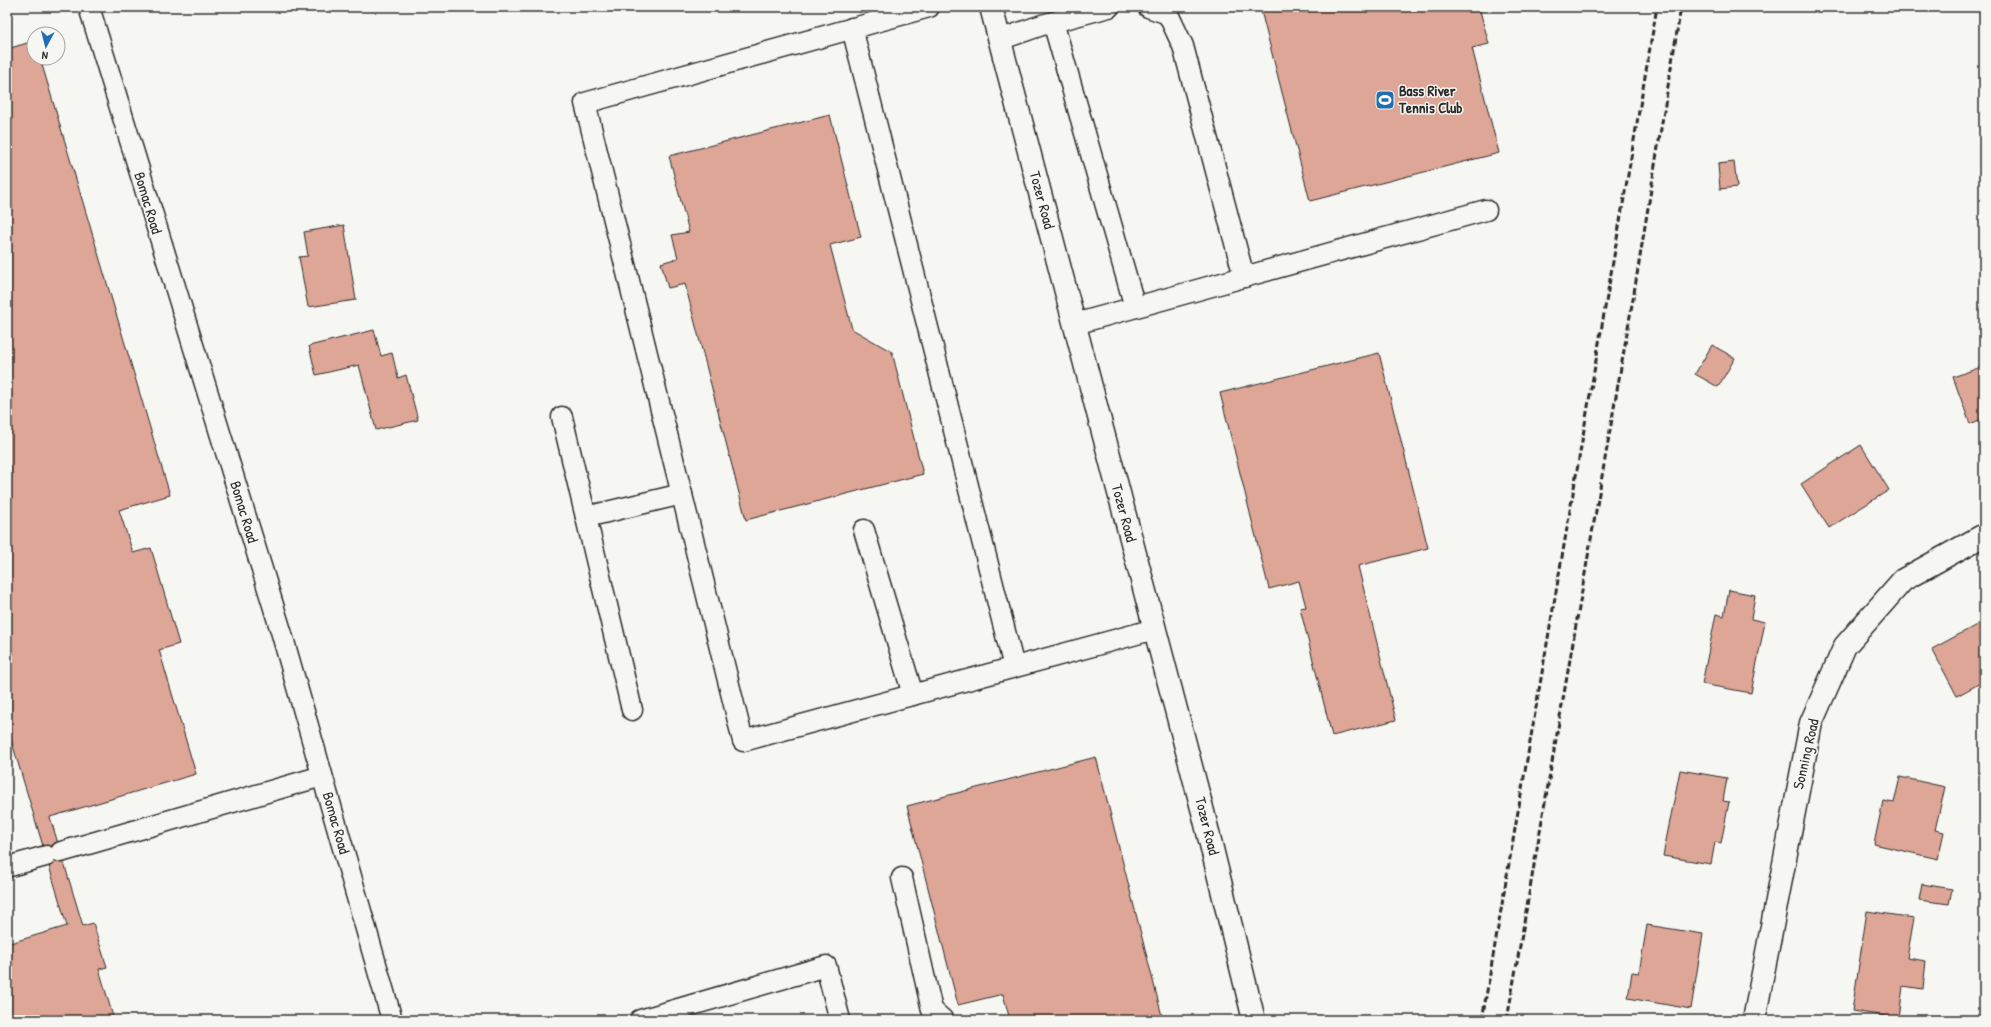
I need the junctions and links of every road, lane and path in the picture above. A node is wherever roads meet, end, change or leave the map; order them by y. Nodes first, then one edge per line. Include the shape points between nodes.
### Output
1 (89, 7) edge
2 (929, 7) edge
3 (991, 7) edge
4 (1109, 7) edge
5 (1148, 7) edge
6 (1053, 22) junction
7 (852, 28) junction
8 (999, 40) junction
9 (1486, 210) dead end
10 (1244, 277) junction
11 (1135, 307) junction
12 (1074, 324) junction
13 (562, 417) dead end
14 (682, 494) junction
15 (586, 517) junction
16 (864, 530) dead end
17 (1984, 535) edge
18 (1155, 629) junction
19 (1014, 667) junction
20 (913, 695) junction
21 (632, 710) dead end
22 (322, 776) junction
23 (7, 867) edge
24 (902, 878) dead end
25 (392, 1020) edge
26 (640, 1020) edge
27 (840, 1020) edge
28 (943, 1020) edge
29 (1254, 1020) edge
30 (1754, 1020) edge

1 - 22 lane, Bomac Road via 281,632
2 - 7 lane
3 - 8 main road, Tozer Road
4 - 6 lane
5 - 10 lane via 1168,14 1183,46
6 - 8 lane
6 - 11 lane
7 - 14 lane via 585,103
7 - 19 lane
8 - 12 main road, Tozer Road
9 - 10 lane
10 - 11 lane
11 - 12 lane
12 - 18 main road, Tozer Road
13 - 15 lane
14 - 15 lane
14 - 20 lane via 743,741
15 - 21 lane
16 - 20 lane
17 - 30 main road, Sonning Road via 1903,580 1845,646 1811,723
18 - 19 lane
18 - 29 main road, Tozer Road via 1204,812
19 - 20 lane
22 - 23 lane
22 - 25 lane, Bomac Road
24 - 28 lane via 932,1010
26 - 27 lane via 826,966

